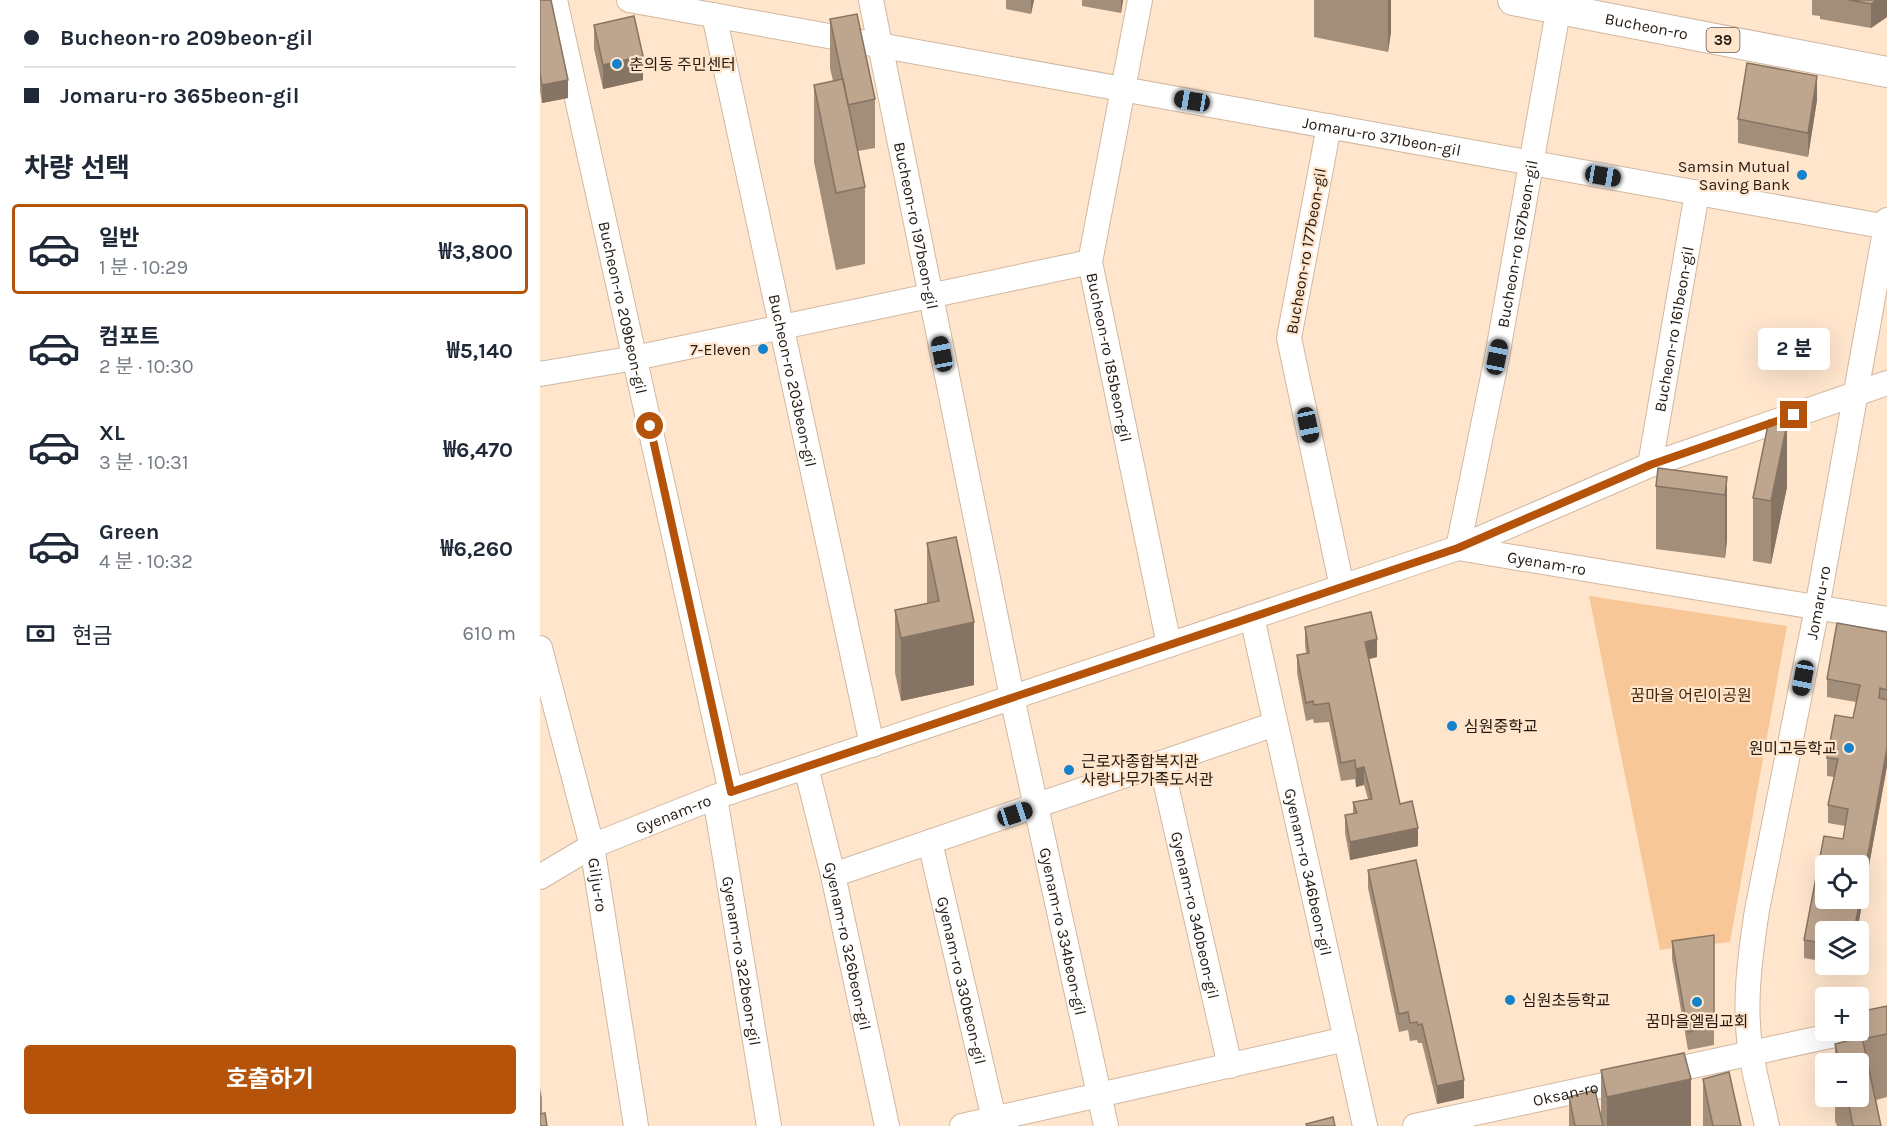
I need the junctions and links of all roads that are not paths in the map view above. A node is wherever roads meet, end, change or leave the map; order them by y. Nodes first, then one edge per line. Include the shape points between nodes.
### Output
1 (555, 0) edge
2 (629, 0) edge
3 (871, 0) edge
4 (1140, 0) edge
5 (1513, 0) edge
6 (1559, 4) edge
7 (714, 15) junction
8 (879, 44) junction
9 (1887, 72) edge
10 (1123, 88) junction
11 (1329, 126) junction
12 (1533, 163) junction
13 (1698, 193) junction
14 (1887, 225) edge
15 (1090, 262) junction
16 (930, 294) junction
17 (781, 326) junction
18 (635, 358) junction
19 (540, 374) edge
20 (1887, 383) edge
21 (1856, 394) junction
22 (1650, 465) junction
23 (1458, 548) junction
24 (1342, 586) junction
25 (1817, 608) junction
26 (1252, 617) junction
27 (1887, 619) edge
28 (1169, 645) junction
29 (540, 648) edge
30 (1012, 698) junction
31 (548, 714) edge
32 (1275, 724) junction
33 (872, 745) junction
34 (1161, 763) junction
35 (806, 767) junction
36 (723, 794) junction
37 (1036, 807) junction
38 (930, 842) junction
39 (592, 846) junction
40 (833, 875) junction
41 (540, 877) edge
42 (1346, 1039) junction
43 (1815, 1040) edge
44 (1751, 1053) junction
45 (1230, 1066) junction
46 (1099, 1096) junction
47 (994, 1119) junction
48 (636, 1126) edge
49 (769, 1126) edge
50 (887, 1126) edge
51 (962, 1126) edge
52 (1106, 1126) edge
53 (1365, 1126) edge
54 (1415, 1126) edge
55 (1767, 1126) edge

1 - 18 street, Bucheon-ro 209beon-gil
2 - 7 street, Jomaru-ro 371beon-gil
3 - 8 street, Bucheon-ro 197beon-gil
4 - 10 street, Bucheon-ro 185beon-gil
5 - 6 main road, Bucheon-ro / 39
6 - 9 main road, Bucheon-ro / 39
6 - 12 street, Bucheon-ro 167beon-gil
7 - 8 street, Jomaru-ro 371beon-gil
7 - 17 street, Bucheon-ro 203beon-gil
8 - 10 street, Jomaru-ro 371beon-gil
8 - 16 street, Bucheon-ro 197beon-gil
10 - 11 street, Jomaru-ro 371beon-gil
10 - 15 street, Bucheon-ro 185beon-gil
11 - 12 street, Jomaru-ro 371beon-gil
11 - 24 street, Bucheon-ro 177beon-gil via 1289,338
12 - 13 street, Jomaru-ro 371beon-gil
12 - 23 street, Bucheon-ro 167beon-gil
13 - 14 street, Jomaru-ro 371beon-gil
13 - 22 street, Bucheon-ro 161beon-gil
14 - 21 street, Jomaru-ro
15 - 16 street
15 - 28 street, Bucheon-ro 185beon-gil
16 - 17 street
16 - 30 street, Bucheon-ro 197beon-gil
17 - 18 street
17 - 33 street, Bucheon-ro 203beon-gil
18 - 19 street
18 - 36 street, Bucheon-ro 209beon-gil
20 - 21 street
21 - 22 street
21 - 25 street, Jomaru-ro
22 - 23 street
23 - 24 street, Gyenam-ro
23 - 25 street, Gyenam-ro
24 - 26 street, Gyenam-ro
25 - 27 street, Gyenam-ro
25 - 44 street, Jomaru-ro via 1751,950
26 - 28 street, Gyenam-ro
26 - 32 street, Gyenam-ro 346beon-gil
28 - 30 street, Gyenam-ro
29 - 31 street, Gilju-ro
30 - 33 street, Gyenam-ro
30 - 37 street, Gyenam-ro 334beon-gil
31 - 39 street, Gilju-ro
32 - 34 street
32 - 42 street, Gyenam-ro 346beon-gil
33 - 35 street, Gyenam-ro
34 - 37 street
34 - 45 street, Gyenam-ro 340beon-gil
35 - 36 street, Gyenam-ro
35 - 40 street, Gyenam-ro 326beon-gil
36 - 39 street, Gyenam-ro
36 - 49 street, Gyenam-ro 322beon-gil
37 - 38 street
37 - 46 street, Gyenam-ro 334beon-gil
38 - 40 street
38 - 47 street, Gyenam-ro 330beon-gil
39 - 41 street, Gyenam-ro
39 - 48 street, Gilju-ro
40 - 50 street, Gyenam-ro 326beon-gil
42 - 45 street
42 - 53 street, Gyenam-ro 346beon-gil
43 - 44 street, Oksan-ro
44 - 54 street, Oksan-ro
44 - 55 street, Jomaru-ro
45 - 46 street
46 - 47 street
46 - 52 street, Gyenam-ro 334beon-gil
47 - 51 street

